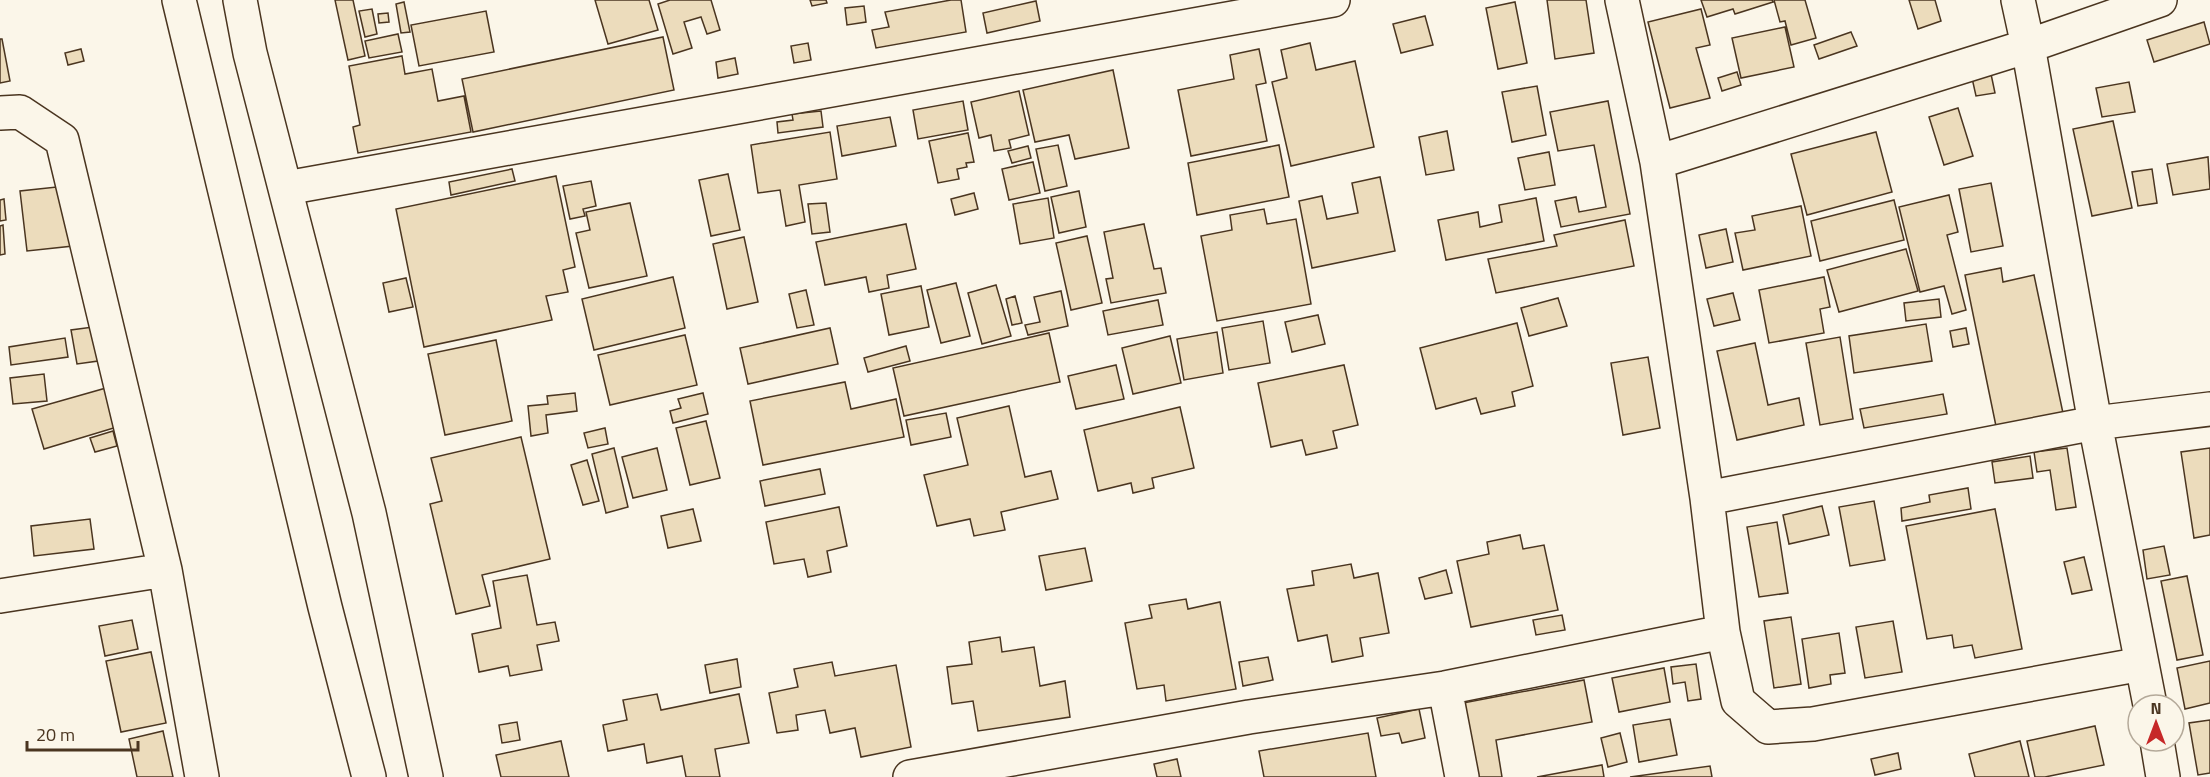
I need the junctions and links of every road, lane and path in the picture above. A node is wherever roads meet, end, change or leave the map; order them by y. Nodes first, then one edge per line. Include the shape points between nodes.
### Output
1 (179, 0) edge
2 (240, 0) edge
3 (1333, 0) edge
4 (1622, 0) edge
5 (2018, 0) edge
6 (2160, 0) edge
7 (2028, 46) junction
8 (0, 113) edge
9 (1658, 162) junction
10 (286, 188) junction
11 (2210, 409) edge
12 (2095, 423) junction
13 (1707, 498) junction
14 (165, 570) junction
15 (0, 596) edge
16 (1723, 632) junction
17 (2142, 663) junction
18 (1445, 688) junction
19 (2148, 693) edge
20 (2159, 753) edge
21 (202, 777) edge
22 (369, 777) edge
23 (426, 777) edge
24 (910, 777) edge
25 (1462, 777) edge
26 (2163, 777) edge

1 - 22 main road
2 - 10 main road
3 - 10 main road
4 - 9 main road
5 - 7 main road
6 - 7 main road
7 - 9 main road
7 - 12 main road
8 - 14 main road via 20,112 62,140
9 - 13 main road
10 - 23 main road via 369,513
11 - 12 main road
12 - 13 main road
12 - 17 main road
13 - 16 main road
14 - 15 main road
14 - 21 main road
16 - 17 main road via 1738,700 1767,727 1813,724
16 - 18 main road
17 - 19 main road
18 - 24 main road via 1249,717
18 - 25 main road
20 - 26 main road

